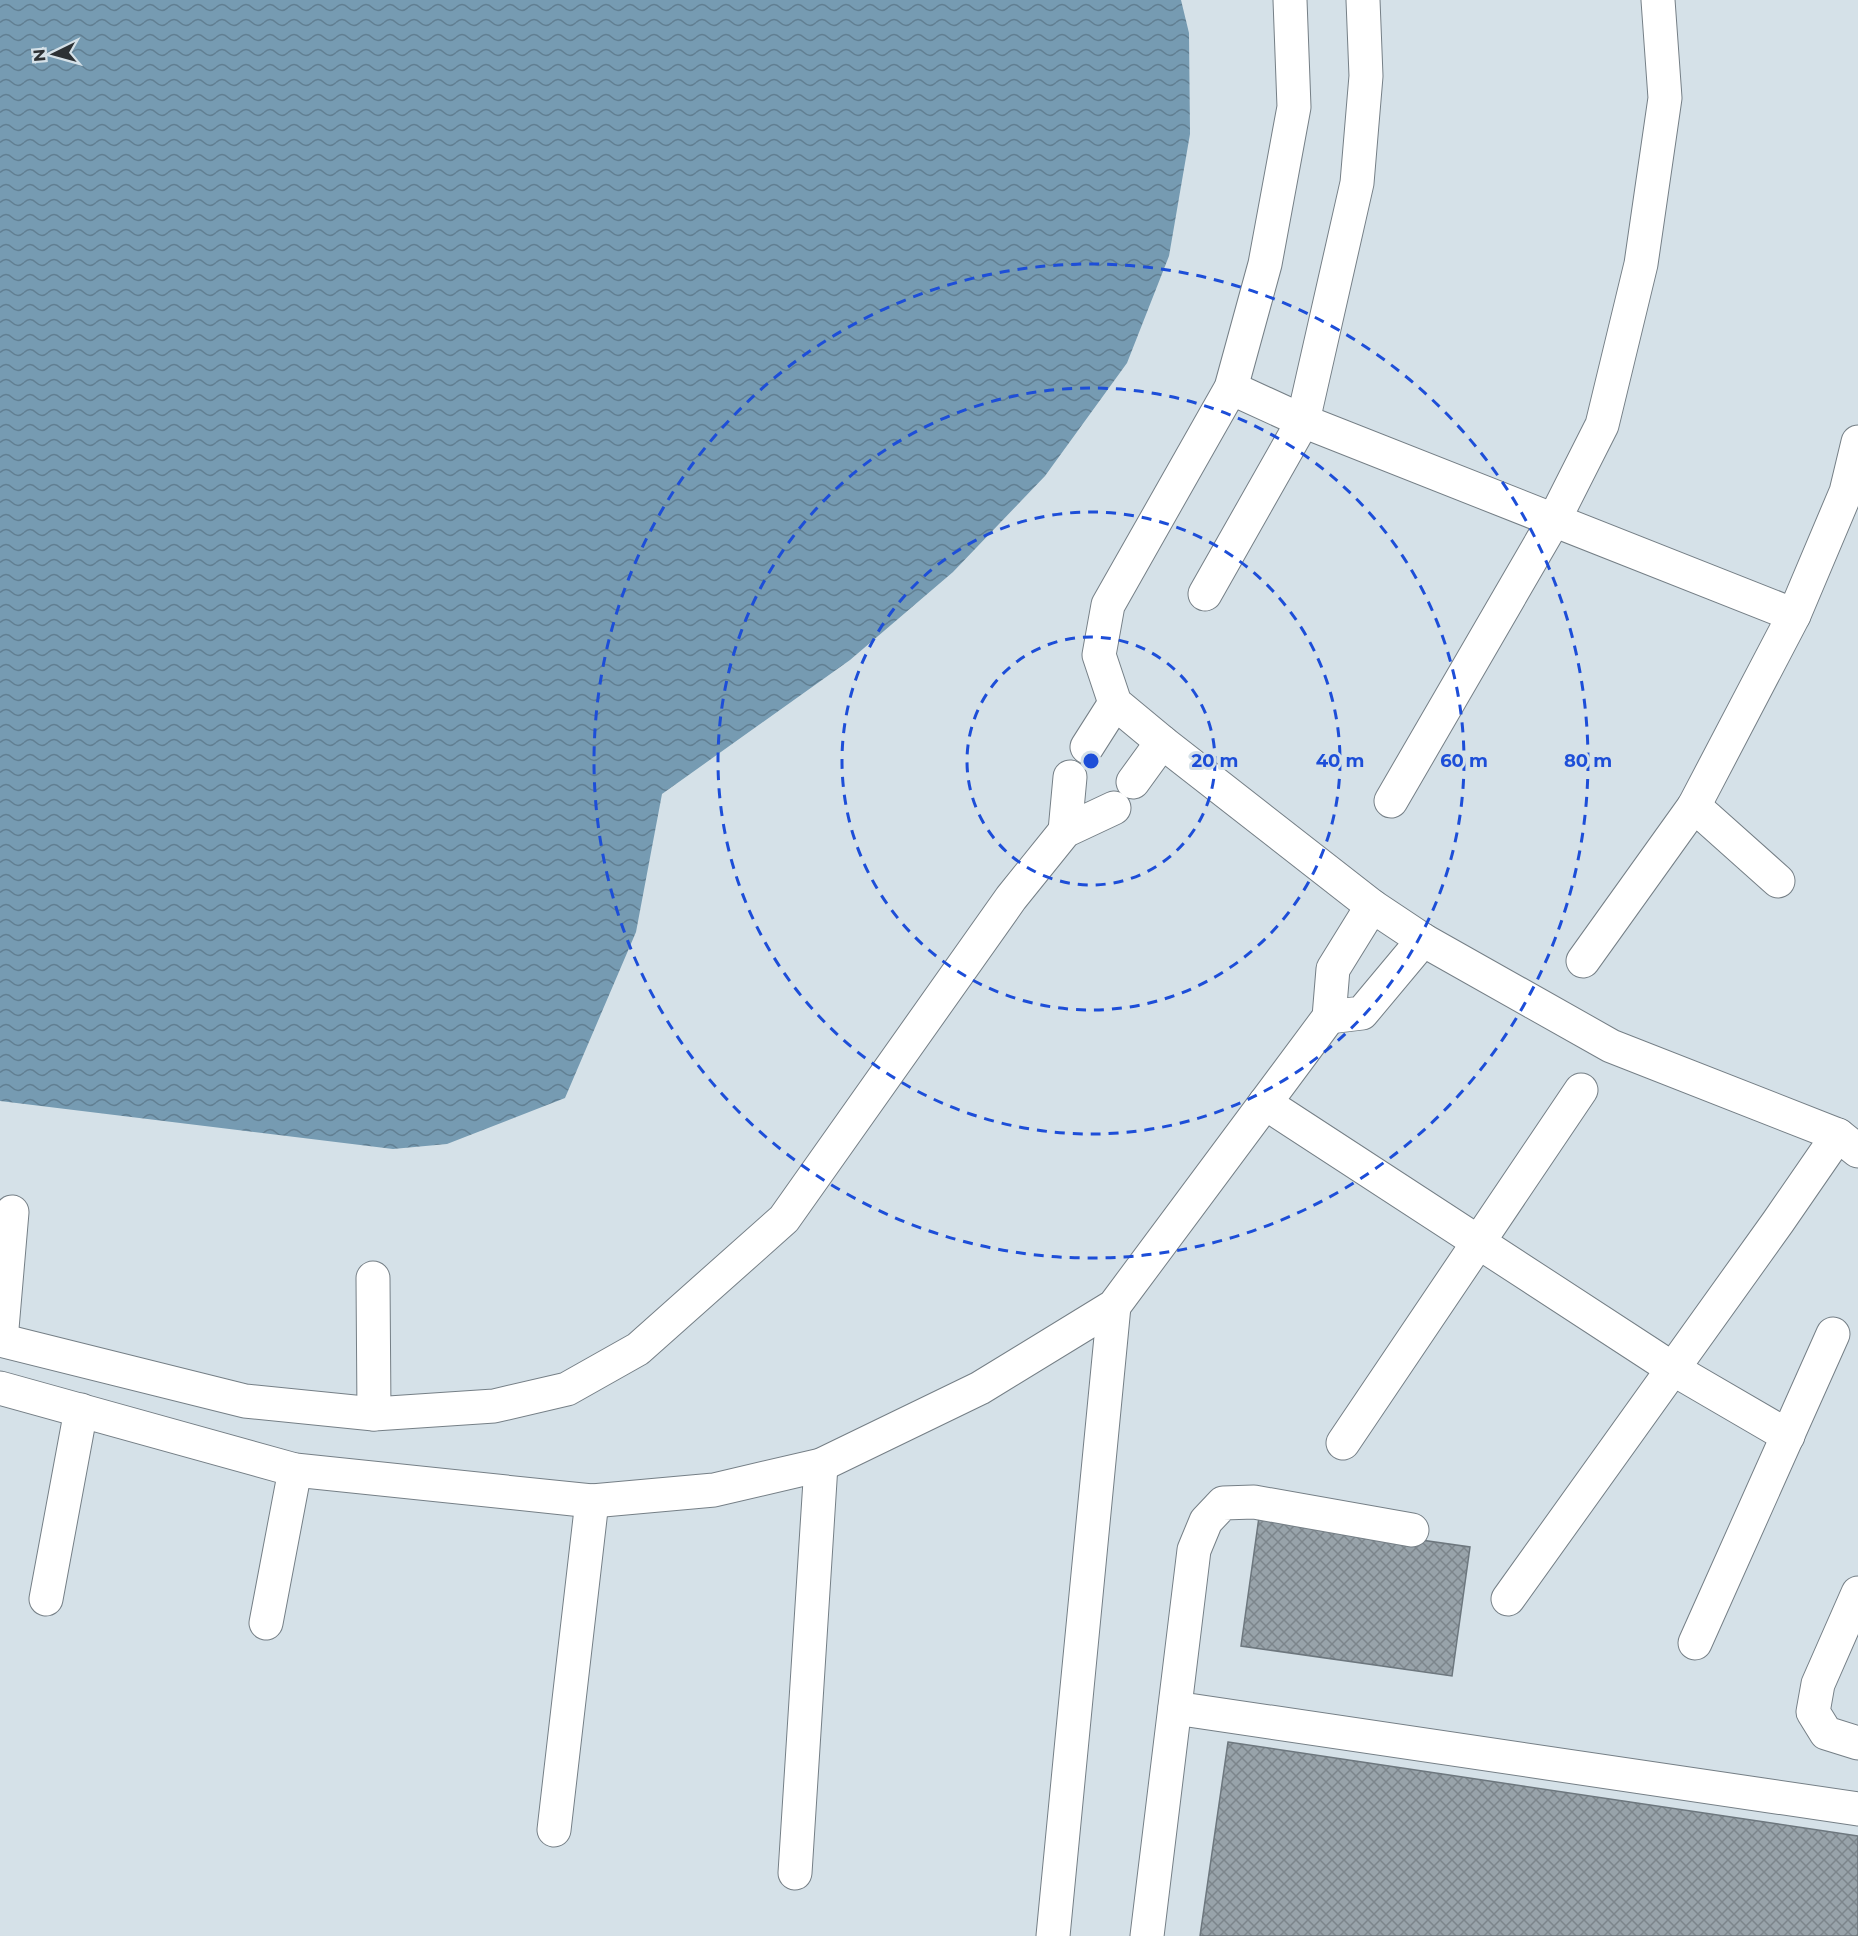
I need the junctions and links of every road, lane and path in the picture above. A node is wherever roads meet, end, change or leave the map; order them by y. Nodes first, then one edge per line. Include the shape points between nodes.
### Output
1 (1290, 0) edge
2 (1363, 0) edge
3 (1658, 0) edge
4 (1231, 388) junction
5 (1303, 421) junction
6 (1858, 442) edge
7 (1554, 520) junction
8 (1205, 594) dead end
9 (1794, 615) junction
10 (1115, 703) junction
11 (1162, 742) junction
12 (1087, 747) dead end
13 (1070, 777) dead end
14 (1391, 801) dead end
15 (1694, 806) junction
16 (1065, 831) junction
17 (1778, 881) dead end
18 (1372, 906) junction
19 (1423, 940) junction
20 (1583, 962) dead end
21 (1329, 1017) junction
22 (1581, 1090) dead end
23 (1265, 1102) junction
24 (1848, 1143) edge
25 (12, 1212) dead end
26 (1478, 1243) junction
27 (374, 1278) dead end
28 (1114, 1306) junction
29 (1833, 1335) dead end
30 (1, 1340) edge
31 (1673, 1370) junction
32 (0, 1388) edge
33 (81, 1410) junction
34 (374, 1414) junction
35 (1788, 1436) junction
36 (1343, 1443) dead end
37 (821, 1466) junction
38 (295, 1470) junction
39 (592, 1501) junction
40 (1412, 1530) dead end
41 (1858, 1593) edge
42 (46, 1599) dead end
43 (1508, 1599) dead end
44 (266, 1623) dead end
45 (1695, 1643) dead end
46 (1175, 1708) junction
47 (1858, 1743) edge
48 (1858, 1809) edge
49 (554, 1830) dead end
50 (795, 1873) dead end
51 (1053, 1936) edge
52 (1146, 1936) edge

1 - 4 street via 1294,107 1265,264
2 - 5 street via 1366,76 1357,183
3 - 7 street via 1665,98 1641,264 1602,425
4 - 5 street
4 - 10 street via 1108,605 1100,655
5 - 7 street
5 - 8 street
6 - 9 street via 1846,492
7 - 9 street
7 - 14 street
9 - 15 street
10 - 11 street
10 - 12 street
11 - 16 street via 1123,795
11 - 18 street
13 - 16 street
15 - 17 street
15 - 20 street
16 - 34 street via 1011,898 784,1219 638,1349 567,1389 494,1406
18 - 19 street
18 - 21 street via 1333,969
19 - 21 street via 1362,1012
19 - 24 street via 1611,1046
21 - 23 street
22 - 26 street
23 - 26 street
23 - 28 street
24 - 31 street
25 - 30 street
26 - 31 street
26 - 36 street
27 - 34 street
28 - 37 street via 980,1388
28 - 51 street
29 - 35 street
30 - 34 street via 245,1401
31 - 35 street
31 - 43 street
32 - 33 street
33 - 38 street
33 - 42 street
35 - 45 street
37 - 39 street via 714,1490
37 - 50 street
38 - 39 street
38 - 44 street
39 - 49 street
40 - 46 street via 1254,1502 1223,1503 1206,1521 1194,1550
41 - 47 street via 1818,1684 1813,1712 1826,1733
46 - 48 street
46 - 52 street

